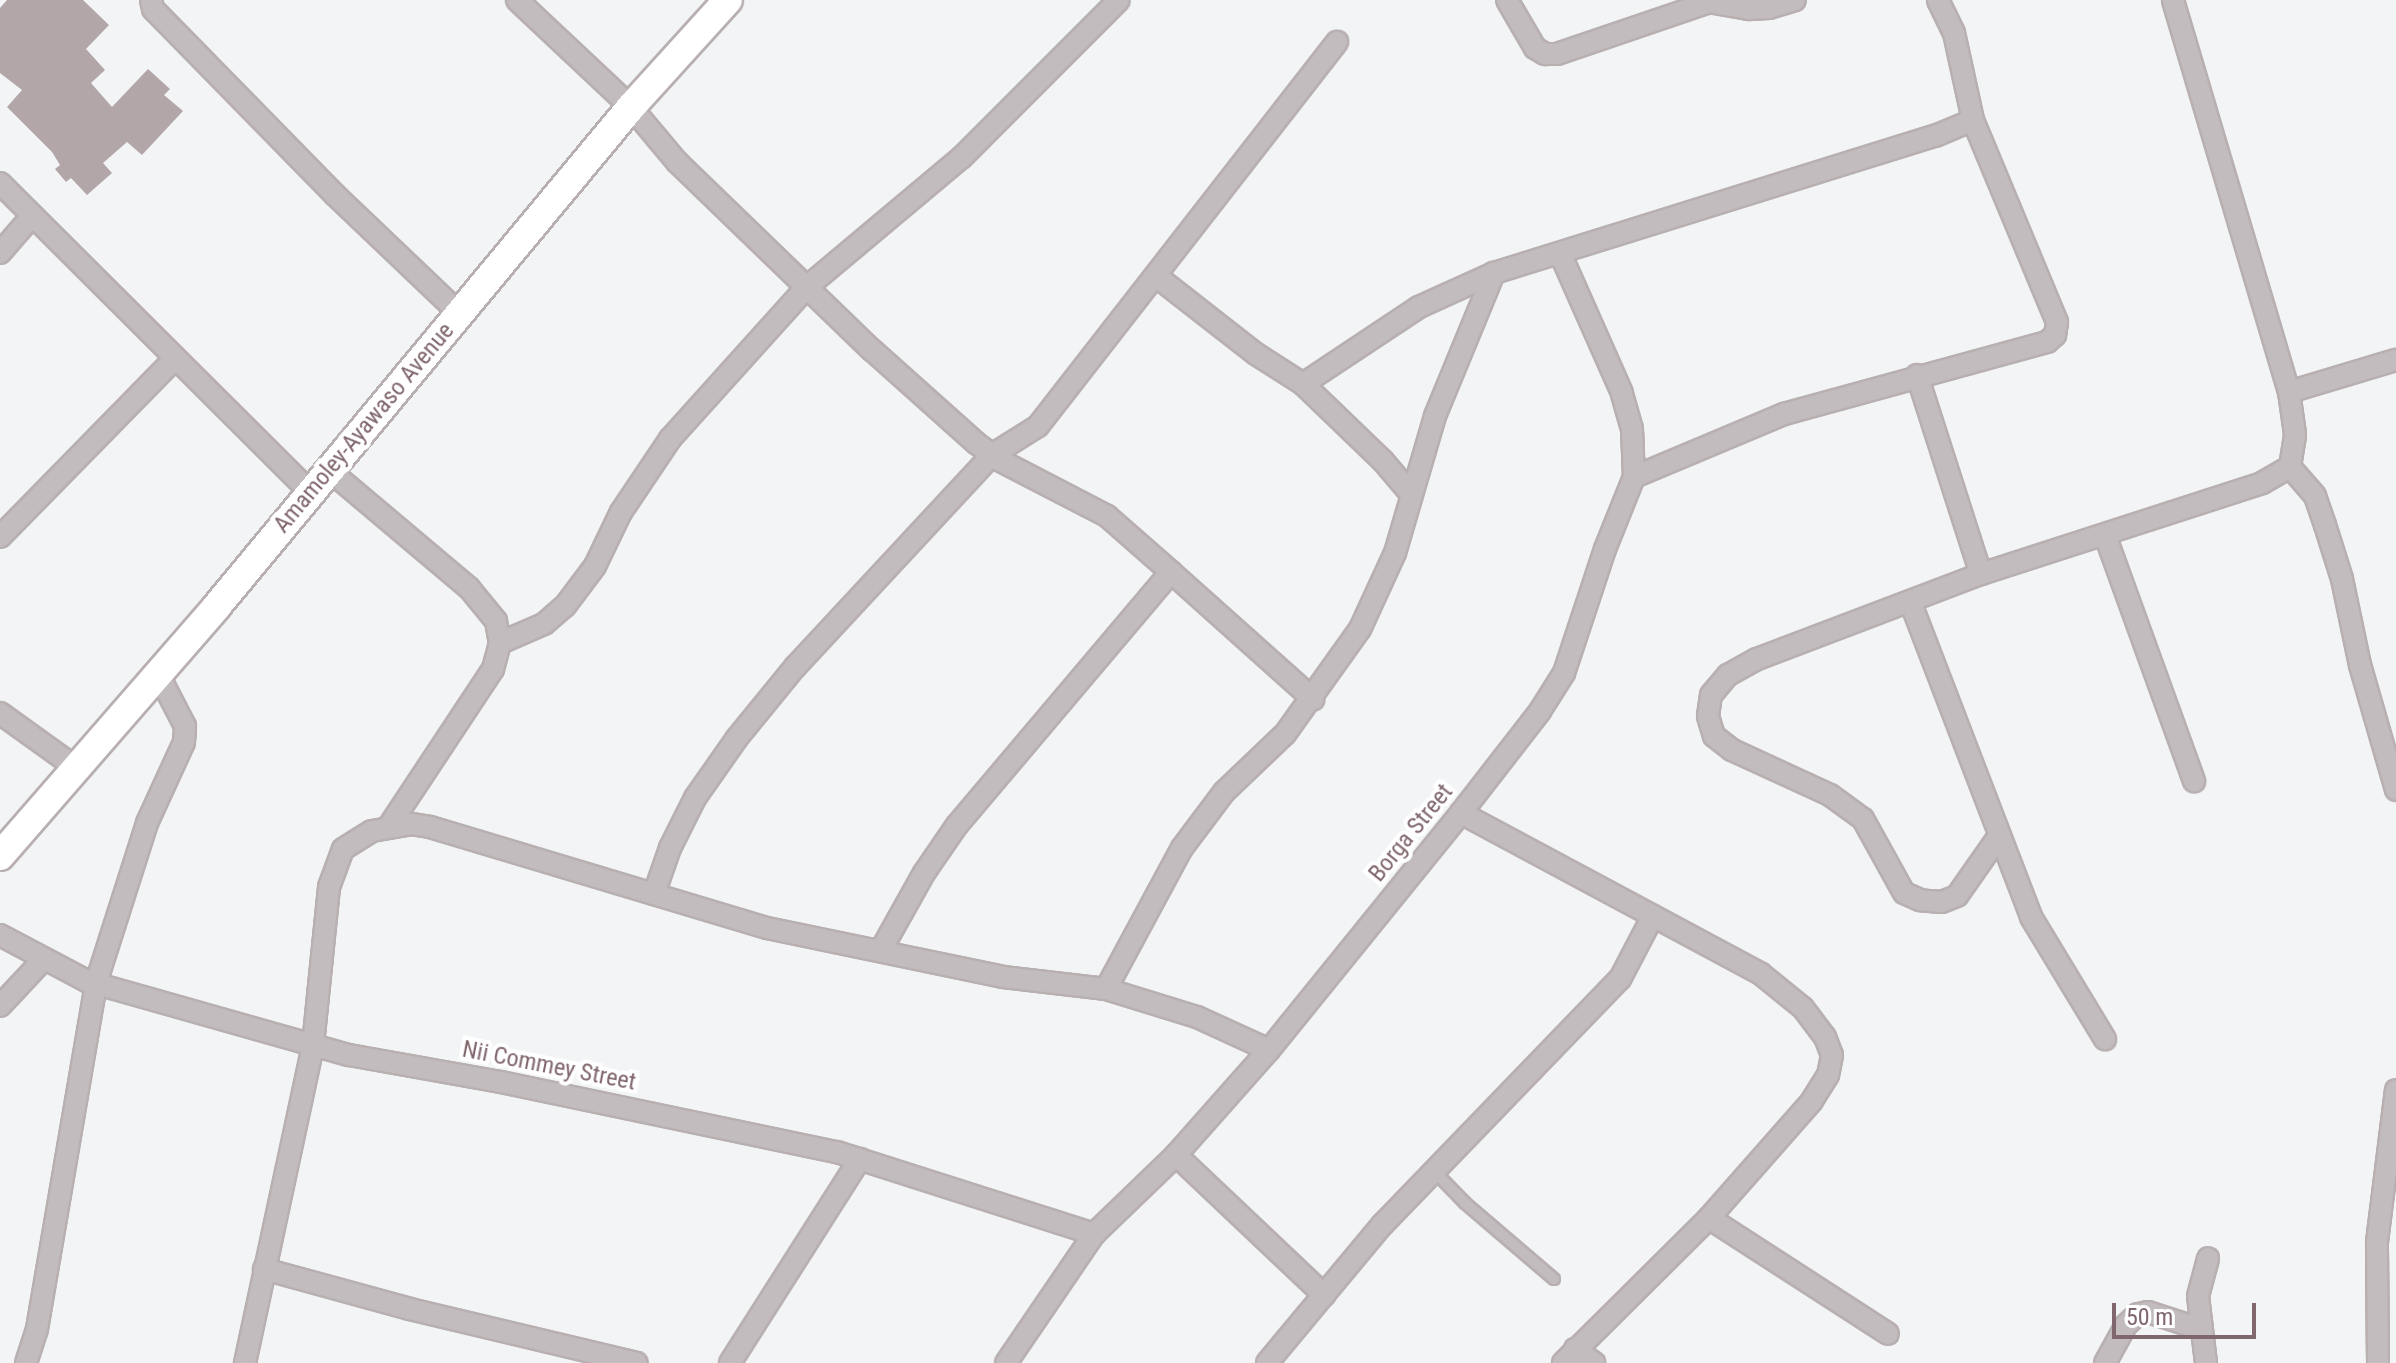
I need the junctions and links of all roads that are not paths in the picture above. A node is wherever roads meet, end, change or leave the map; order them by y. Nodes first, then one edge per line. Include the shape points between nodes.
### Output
1 (151, 0) edge
2 (517, 0) edge
3 (728, 0) edge
4 (1119, 0) edge
5 (1507, 0) edge
6 (1795, 0) edge
7 (1938, 0) edge
8 (2173, 0) edge
9 (1715, 2) edge
10 (1337, 42) dead end
11 (631, 107) junction
12 (1973, 120) junction
13 (0, 183) edge
14 (32, 216) junction
15 (0, 253) edge
16 (1560, 253) junction
17 (1494, 273) junction
18 (1156, 276) junction
19 (807, 287) junction
20 (459, 313) junction
21 (175, 358) junction
22 (2396, 360) edge
23 (1917, 375) junction
24 (1303, 384) junction
25 (2289, 392) junction
26 (992, 455) junction
27 (2290, 467) junction
28 (330, 471) junction
29 (1634, 477) junction
30 (311, 493) junction
31 (1411, 494) junction
32 (2105, 535) junction
33 (0, 537) edge
34 (1171, 572) junction
35 (1981, 574) junction
36 (1910, 601) junction
37 (500, 643) junction
38 (158, 674) junction
39 (1313, 699) junction
40 (0, 713) edge
41 (78, 769) junction
42 (2194, 781) dead end
43 (2396, 790) edge
44 (1461, 813) junction
45 (389, 826) junction
46 (1999, 836) junction
47 (0, 856) edge
48 (654, 894) junction
49 (1653, 916) junction
50 (0, 935) edge
51 (881, 950) junction
52 (43, 960) junction
53 (96, 983) junction
54 (1106, 989) junction
55 (0, 1006) edge
56 (2105, 1039) dead end
57 (313, 1045) junction
58 (1269, 1050) junction
59 (2396, 1090) edge
60 (1176, 1155) junction
61 (860, 1159) junction
62 (1434, 1171) junction
63 (1709, 1218) junction
64 (1094, 1234) junction
65 (2208, 1258) dead end
66 (264, 1269) junction
67 (1554, 1279) dead end
68 (1324, 1295) junction
69 (2200, 1329) junction
70 (1888, 1334) dead end
71 (1569, 1356) edge
72 (26, 1363) edge
73 (245, 1363) edge
74 (637, 1363) edge
75 (730, 1363) edge
76 (1006, 1363) edge
77 (1267, 1363) edge
78 (1594, 1363) edge
79 (2105, 1363) edge
80 (2206, 1363) edge
81 (2378, 1363) edge

1 - 20 street via 153,9 335,195
2 - 11 street
3 - 11 street, Amamoley-Ayawaso Avenue
4 - 19 street via 961,158
5 - 9 street via 1535,48 1545,54
6 - 9 street via 1749,9
7 - 12 street via 1954,33
8 - 25 street
10 - 18 street
11 - 19 street via 677,162
11 - 20 street, Amamoley-Ayawaso Avenue
12 - 16 street
12 - 23 street via 2057,322 2055,335 2047,342
13 - 14 street
14 - 15 street
14 - 21 street
16 - 17 street
16 - 29 street, Borga Street via 1622,393 1632,429
17 - 24 street via 1419,307
17 - 31 street via 1440,403
18 - 24 street
18 - 26 street via 1038,426
19 - 26 street
19 - 37 street via 670,439 621,512 595,566 565,606 544,624
20 - 28 street, Amamoley-Ayawaso Avenue
21 - 30 street
21 - 33 street
22 - 25 street
23 - 29 street via 1784,414
23 - 35 street
24 - 31 street
25 - 27 street via 2295,434
26 - 34 street via 1107,516
26 - 48 street via 795,667 737,738 695,798
27 - 32 street via 2262,483
27 - 43 street via 2315,496 2325,525
28 - 30 street, Amamoley-Ayawaso Avenue
28 - 37 street via 469,588 496,621
29 - 44 street, Borga Street via 1564,673
30 - 38 street, Amamoley-Ayawaso Avenue
31 - 39 street via 1395,553 1360,629
32 - 35 street
32 - 42 street
34 - 39 street
34 - 51 street via 957,825
35 - 36 street
36 - 46 street
36 - 46 street via 1728,675 1711,695 1708,716 1714,736 1732,750 1830,795 1863,819 1904,893 1920,900 1941,902 1957,896
37 - 45 street via 493,669
38 - 41 street, Amamoley-Ayawaso Avenue
38 - 53 street via 185,726 184,742 147,823
39 - 54 street via 1224,792 1182,848
40 - 41 street
41 - 47 street, Amamoley-Ayawaso Avenue
44 - 49 street
44 - 58 street, Borga Street
45 - 48 street via 443,830
45 - 57 street via 354,840 335,863
46 - 56 street via 2031,917
48 - 51 street via 767,928
49 - 62 street via 1620,979
49 - 63 street via 1761,974 1803,1008 1832,1055 1828,1075 1812,1101
50 - 52 street, Nii Commey Street
51 - 54 street via 1003,977
52 - 53 street, Nii Commey Street
52 - 55 street
53 - 57 street, Nii Commey Street
53 - 72 street via 37,1329
54 - 58 street via 1197,1017
57 - 61 street, Nii Commey Street
57 - 66 street
58 - 60 street, Borga Street
59 - 81 street via 2377,1242
60 - 64 street, Borga Street
60 - 68 street
61 - 64 street, Nii Commey Street
61 - 75 street
62 - 67 lane
62 - 68 street
63 - 70 street
63 - 71 street
64 - 76 street, Borga Street
65 - 69 street via 2198,1296
66 - 73 street
66 - 74 street
68 - 77 street
69 - 79 street via 2148,1312 2138,1314
69 - 80 street
71 - 78 street

